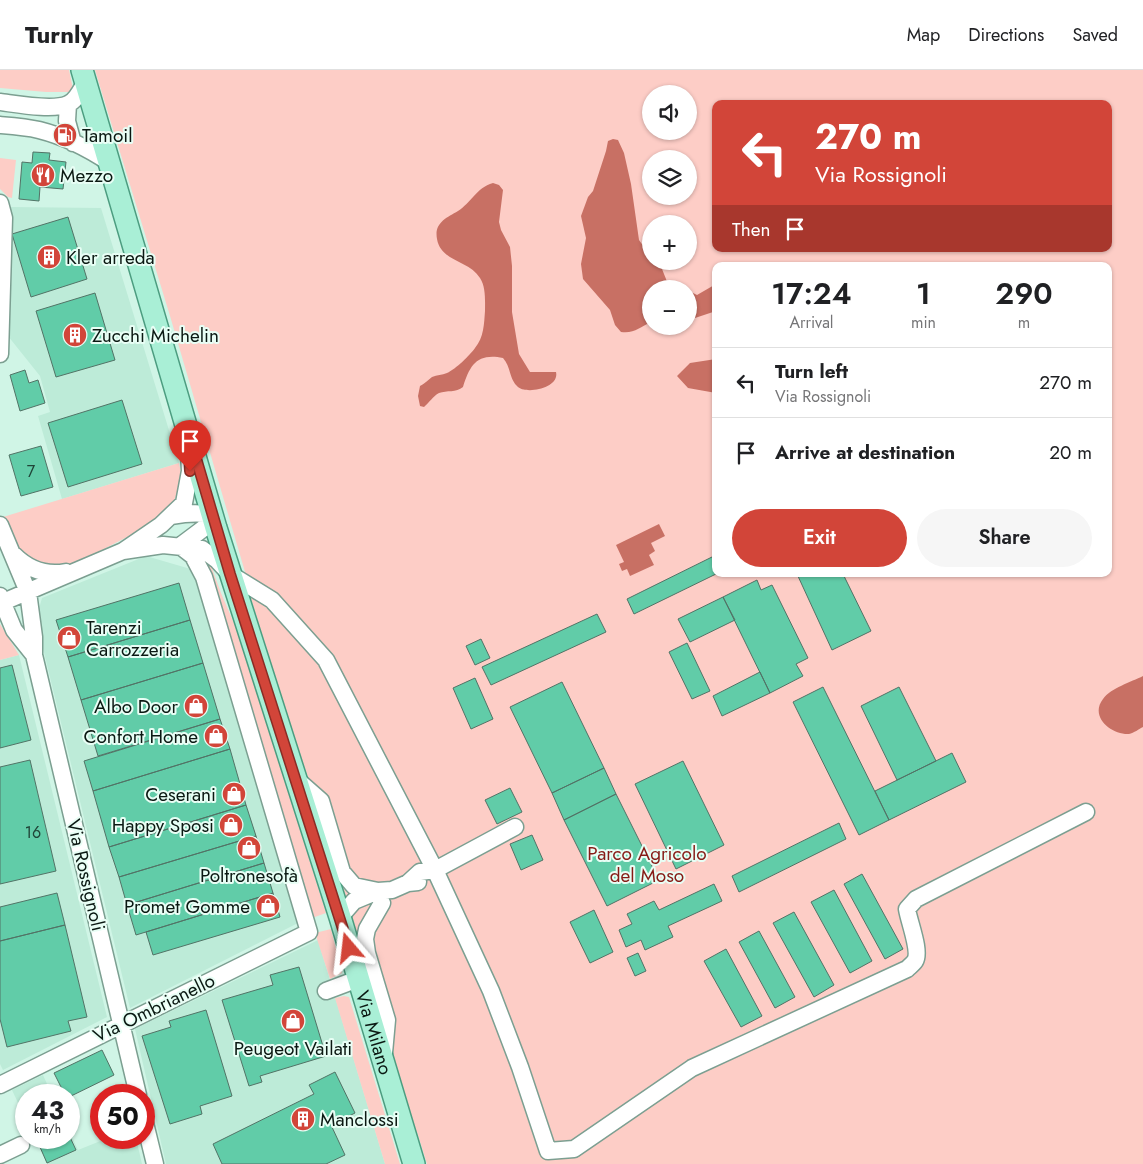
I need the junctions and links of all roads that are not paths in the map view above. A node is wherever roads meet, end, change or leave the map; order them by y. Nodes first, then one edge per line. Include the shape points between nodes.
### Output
1 (84, 76) edge
2 (0, 102) edge
3 (68, 104) junction
4 (0, 125) edge
5 (72, 143) junction
6 (110, 163) junction
7 (0, 203) edge
8 (0, 354) edge
9 (188, 431) junction
10 (172, 516) junction
11 (213, 516) junction
12 (0, 525) edge
13 (180, 546) junction
14 (10, 551) junction
15 (123, 551) junction
16 (83, 569) junction
17 (230, 574) junction
18 (28, 592) junction
19 (1, 599) edge
20 (34, 655) junction
21 (296, 779) junction
22 (1086, 812) dead end
23 (515, 827) dead end
24 (435, 870) junction
25 (384, 895) junction
26 (340, 917) junction
27 (358, 979) junction
28 (326, 992) dead end
29 (121, 1025) junction
30 (383, 1061) junction
31 (135, 1084) edge
32 (0, 1085) edge
33 (15, 1148) edge
34 (151, 1149) edge
35 (0, 1155) edge
36 (154, 1164) edge
37 (414, 1164) edge

1 - 3 street via 79,94
1 - 6 main road, Via Milano
2 - 3 street via 47,107
3 - 5 street via 67,121
4 - 5 street via 38,129
5 - 6 street
6 - 9 main road, Via Milano
7 - 8 street via 4,218
9 - 10 street, Via Rossignoli via 189,479 184,503
9 - 11 main road, Via Milano
10 - 11 street, Via Rossignoli via 200,512
10 - 15 street, Via Rossignoli
11 - 13 street via 204,528
11 - 17 main road, Via Milano
12 - 14 street, Via Rossignoli
13 - 15 street, Via Rossignoli via 163,544
13 - 17 street, Via Rossignoli via 202,549
13 - 29 street, Via Ombrianello via 193,556 204,577 308,932
14 - 16 street, Via Rossignoli via 38,572 59,574
14 - 18 street, Via Rossignoli
15 - 16 street, Via Rossignoli
16 - 18 street, Via Rossignoli
17 - 21 main road, Via Milano
17 - 24 street, Via Rossignoli via 272,600 326,660
18 - 19 street
18 - 20 street, Via Rossignoli
19 - 20 street, Via Rossignoli via 14,630
20 - 29 street, Via Rossignoli
21 - 25 street via 321,801 342,872 354,886
21 - 26 main road, Via Milano
22 - 24 street, Via Rossignoli via 916,899 907,909 917,946 916,959 907,970 692,1068 574,1149 548,1151 491,991
23 - 24 street
24 - 25 street via 425,881 408,883
25 - 26 street via 354,901
25 - 30 street via 365,939 387,1020
26 - 27 main road, Via Milano
27 - 28 street
27 - 30 main road, Via Milano
29 - 31 street, Via Rossignoli
29 - 32 street, Via Ombrianello
30 - 37 main road, Via Milano
33 - 35 street
34 - 36 street

